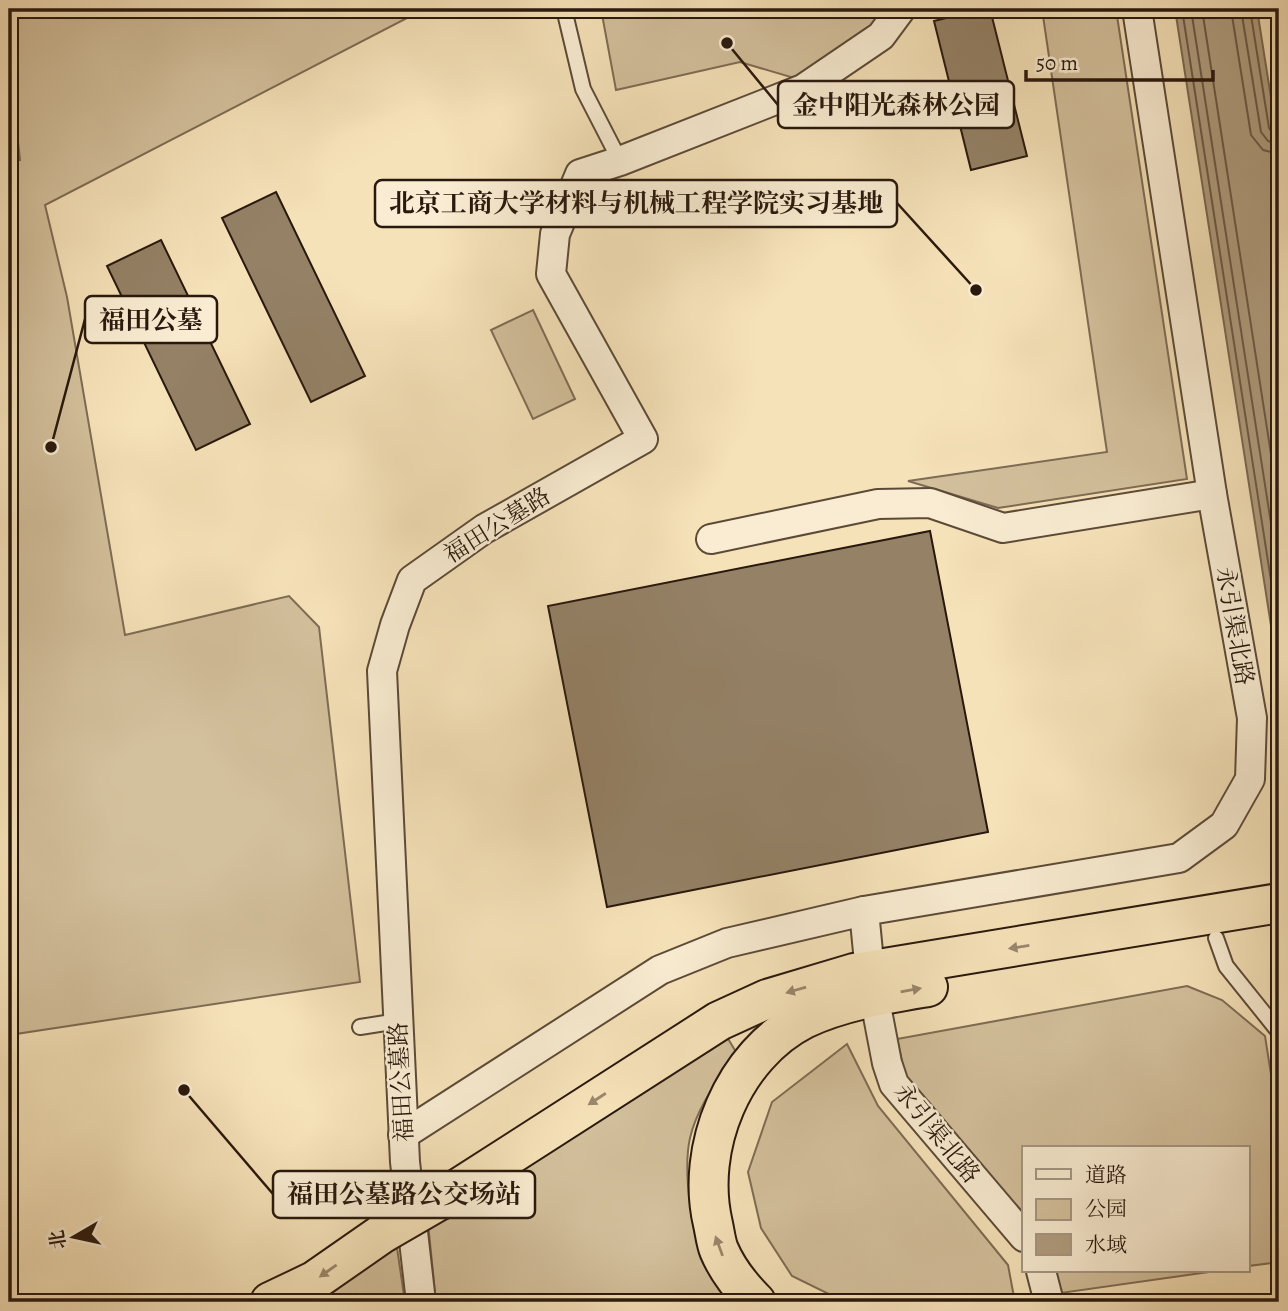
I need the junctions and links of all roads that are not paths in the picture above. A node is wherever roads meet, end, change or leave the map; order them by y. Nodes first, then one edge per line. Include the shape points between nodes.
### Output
1 (564, 9) edge
2 (901, 9) edge
3 (1137, 9) edge
4 (620, 161) junction
5 (1212, 495) junction
6 (711, 539) dead end
7 (1279, 903) edge
8 (864, 911) junction
9 (1279, 928) edge
10 (1216, 938) junction
11 (868, 953) dead end
12 (878, 1016) dead end
13 (398, 1021) junction
14 (360, 1027) dead end
15 (1279, 1032) edge
16 (403, 1135) junction
17 (1022, 1235) edge
18 (1041, 1272) edge
19 (270, 1302) edge
20 (421, 1302) edge
21 (757, 1302) edge
22 (1049, 1302) edge

1 - 4 lane via 583,89
2 - 4 street, 福田公墓路 via 881,36 803,89
3 - 5 street, 永引渠北路
4 - 13 street, 福田公墓路 via 580,174 555,234 551,274 643,439 484,529 412,580 382,671
5 - 6 street via 1003,528 930,503 878,504
5 - 8 street, 永引渠北路 via 1252,718 1250,779 1224,825 1179,858
7 -> 19 highway, bridge via 854,974 766,999 719,1021 314,1281
8 - 11 street
8 - 16 street, 永引渠北路 via 727,943 660,970
9 - 10 highway
10 - 15 lane via 1226,967
21 -> 10 highway via 719,1250 709,1208 709,1170 716,1132 731,1094 749,1065 775,1040 803,1020 886,995
12 - 17 street, 永引渠北路 via 894,1084
13 - 14 lane
13 - 16 street, 福田公墓路
16 - 20 street, 福田公墓路
18 - 22 street

